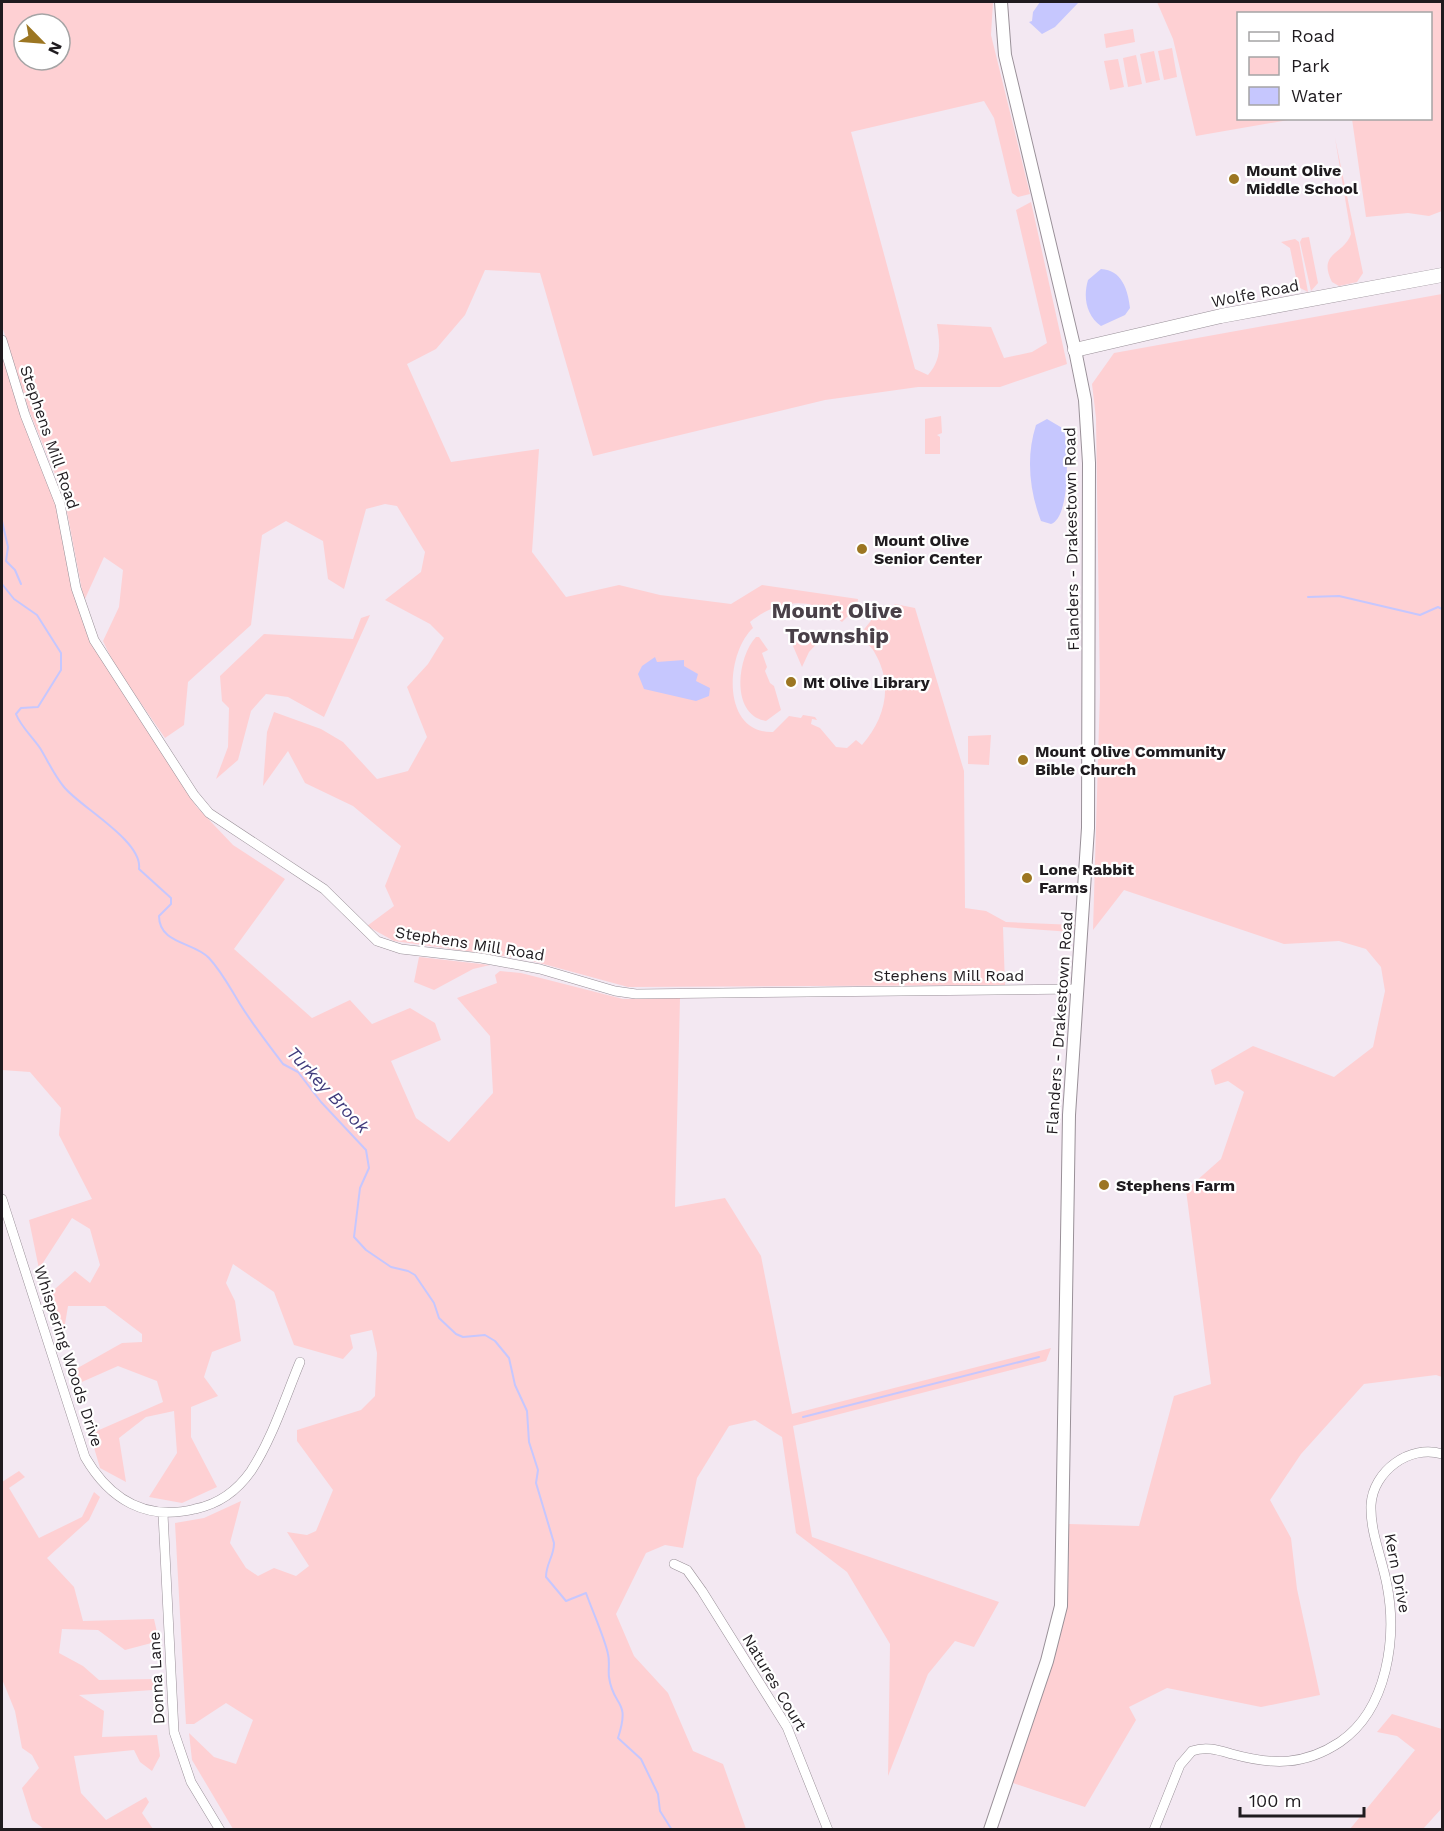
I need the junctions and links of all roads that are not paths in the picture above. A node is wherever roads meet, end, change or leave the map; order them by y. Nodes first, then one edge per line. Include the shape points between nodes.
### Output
1 (1001, 2) edge
2 (1443, 275) edge
3 (2, 340) edge
4 (1075, 350) junction
5 (1076, 989) junction
6 (2, 1199) edge
7 (300, 1362) dead end
8 (1443, 1454) edge
9 (163, 1514) junction
10 (674, 1564) dead end
11 (220, 1830) edge
12 (828, 1830) edge
13 (990, 1830) edge
14 (1154, 1830) edge

1 - 4 street, Flanders - Drakestown Road via 1005,54
2 - 4 main road, Wolfe Road via 1221,316
3 - 5 street, Stephens Mill Road via 60,504 86,620 119,681 209,813 324,889 377,941 401,949 540,969 636,994
4 - 5 street, Flanders - Drakestown Road via 1089,463 1088,828
5 - 13 street, Flanders - Drakestown Road via 1069,1115 1061,1606 1050,1651
6 - 9 street, Whispering Woods Drive via 85,1457 94,1473 122,1499
7 - 9 street, Whispering Woods Drive via 260,1454 243,1481 220,1501
8 - 14 street, Kern Drive via 1428,1452 1403,1458 1384,1472 1373,1492 1372,1519 1392,1628 1382,1680 1359,1722 1330,1748 1314,1757 1288,1763 1249,1759 1212,1749 1192,1751 1180,1765
9 - 11 street, Donna Lane via 174,1732 191,1782
10 - 12 street, Natures Court via 687,1570 702,1591 787,1727

